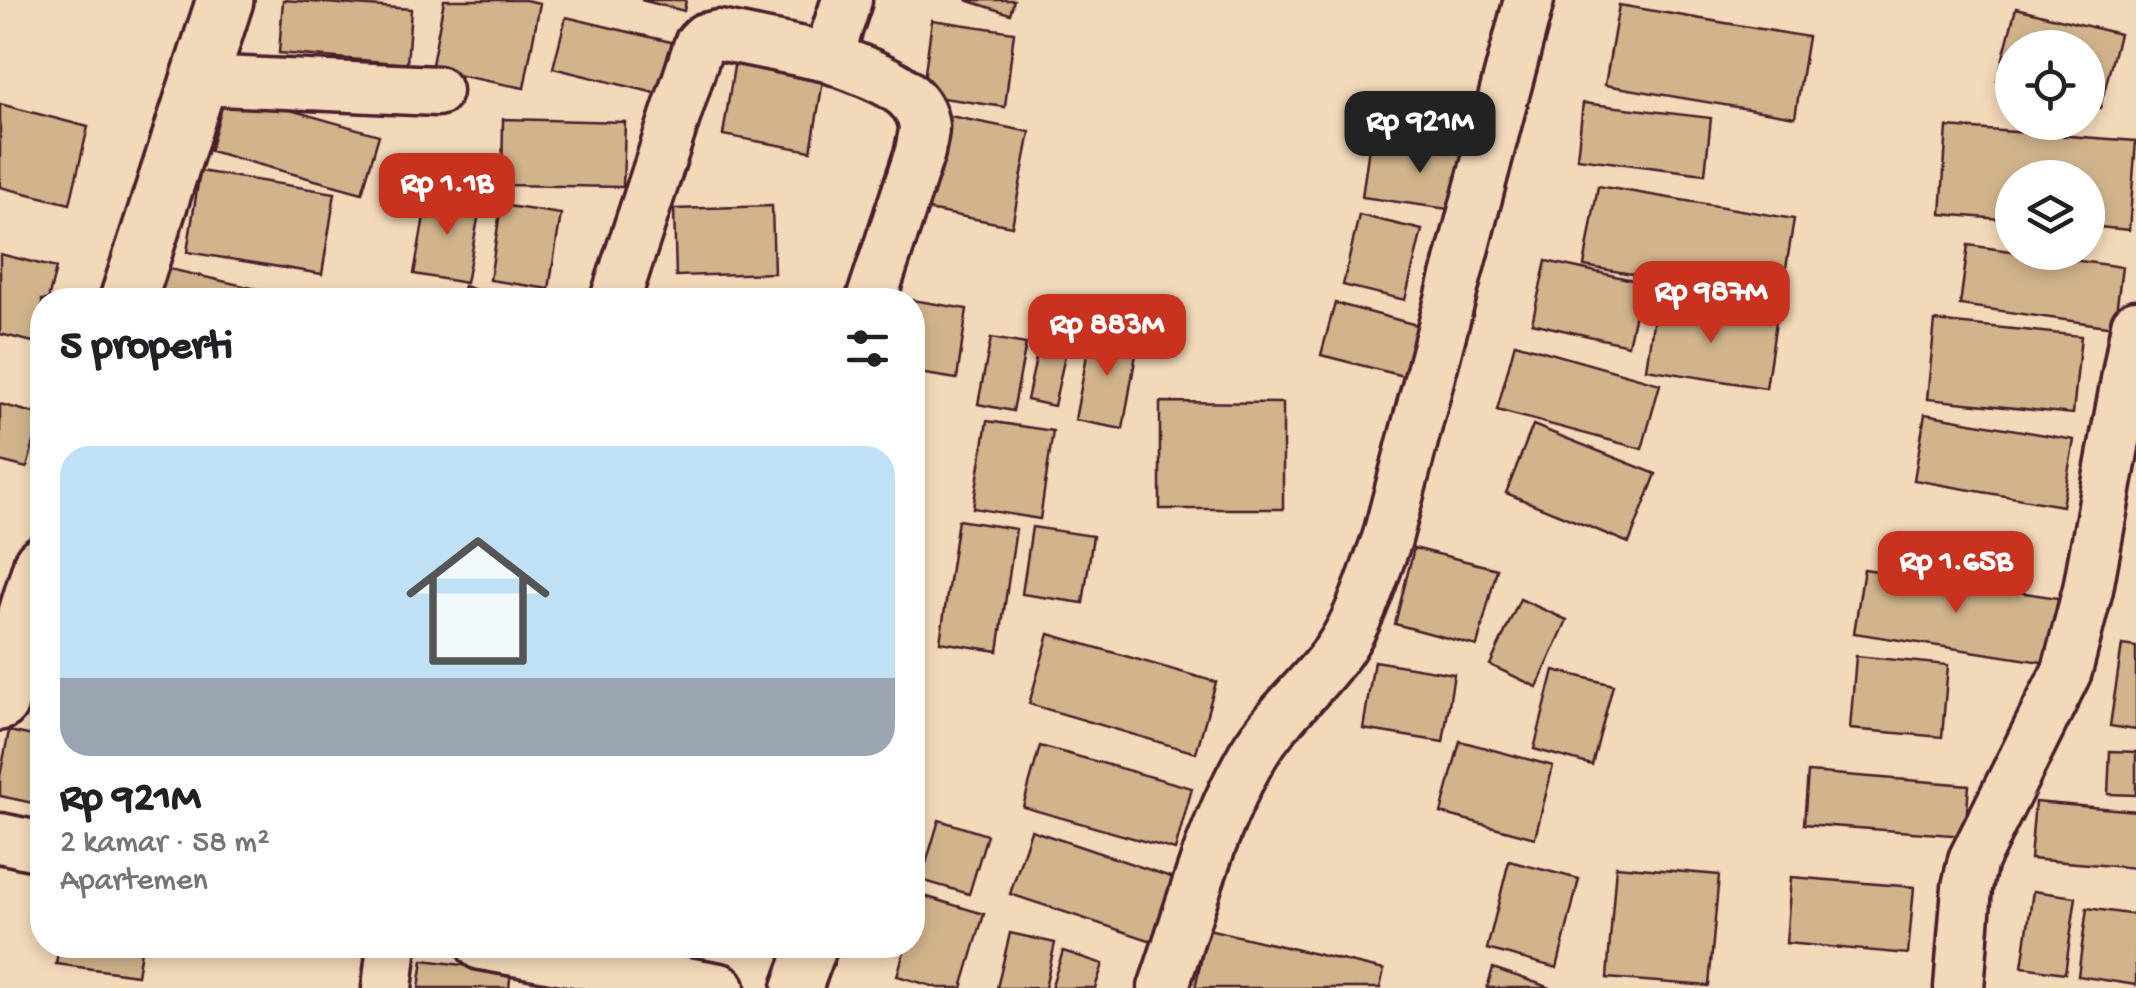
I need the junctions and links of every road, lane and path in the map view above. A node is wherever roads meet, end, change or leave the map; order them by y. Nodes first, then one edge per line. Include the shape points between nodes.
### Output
1 (225, 0) edge
2 (847, 0) edge
3 (1529, 0) edge
4 (828, 57) junction
5 (198, 80) junction
6 (438, 91) dead end
7 (132, 288) edge
8 (620, 288) edge
9 (876, 288) edge
10 (2136, 325) edge
11 (30, 603) edge
12 (0, 702) edge
13 (0, 838) edge
14 (30, 844) edge
15 (390, 958) edge
16 (553, 958) edge
17 (808, 958) edge
18 (387, 988) edge
19 (720, 988) edge
20 (798, 988) edge
21 (1163, 988) edge
22 (1959, 988) edge

1 - 5 street
2 - 4 street
3 - 21 street via 1387,538 1340,648 1270,726 1246,765
4 - 8 street via 719,35 699,44
4 - 9 street via 908,96 924,128
5 - 6 street
5 - 7 street
10 - 22 street via 2076,639 2047,718 1973,860
11 - 12 street
13 - 14 street
15 - 18 street
16 - 19 street
17 - 20 street

